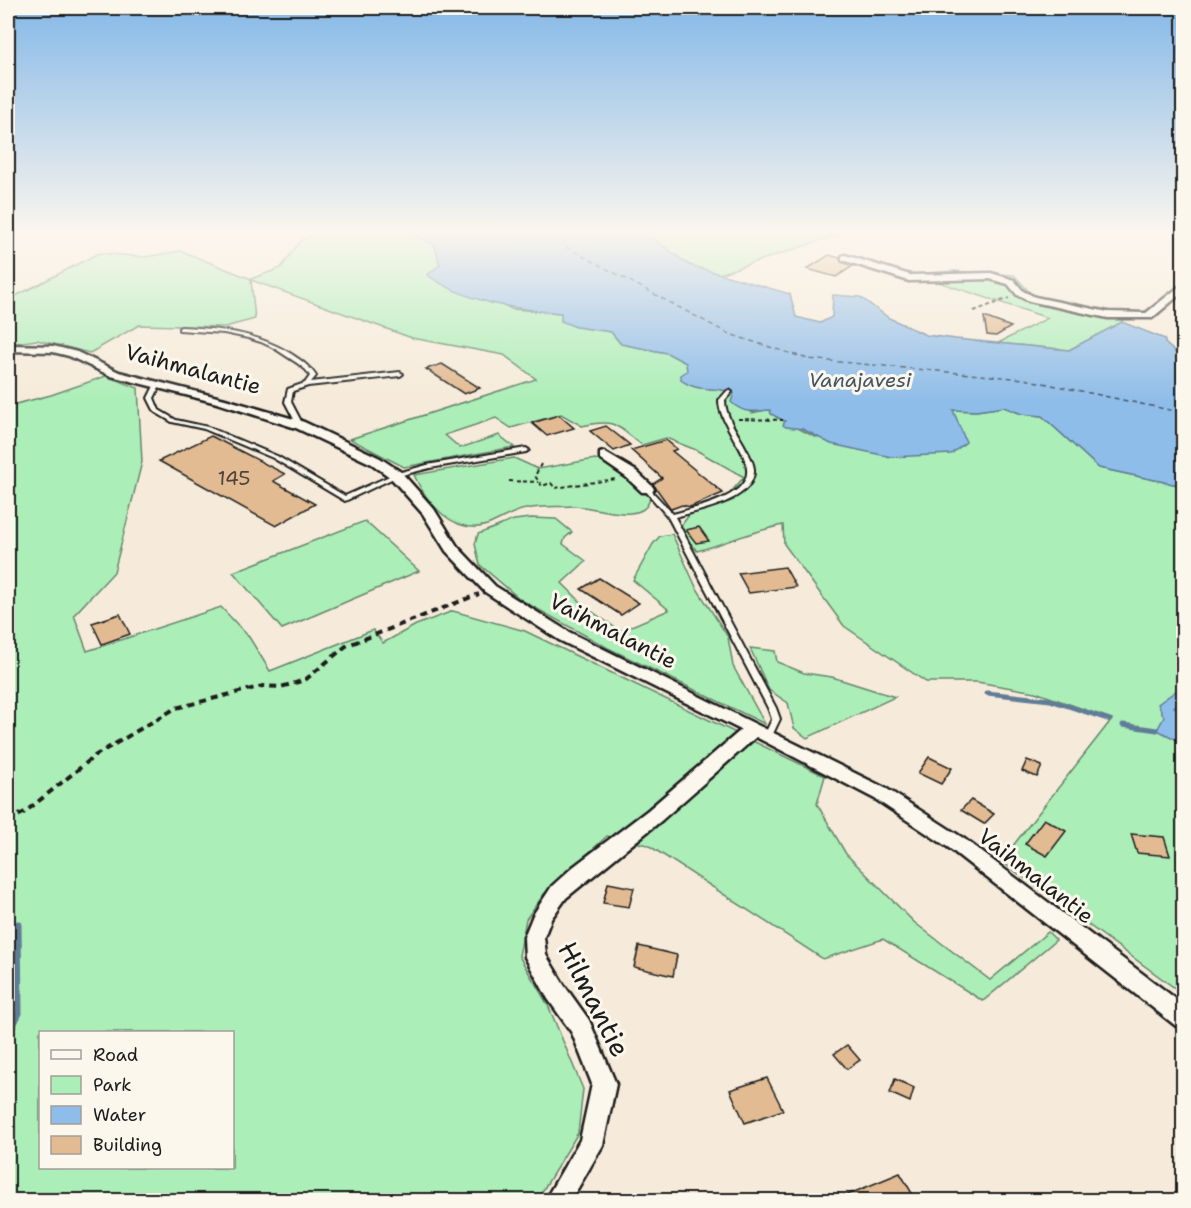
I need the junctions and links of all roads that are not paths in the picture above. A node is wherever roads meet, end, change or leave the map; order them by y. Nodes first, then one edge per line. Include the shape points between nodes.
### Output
1 (1017, 287) edge
2 (1182, 287) edge
3 (181, 329) dead end
4 (8, 348) edge
5 (400, 374) dead end
6 (307, 384) junction
7 (157, 386) junction
8 (729, 392) dead end
9 (300, 425) junction
10 (526, 450) dead end
11 (604, 456) dead end
12 (396, 475) junction
13 (647, 489) joint
14 (671, 516) junction
15 (761, 732) junction
16 (1184, 1019) edge
17 (557, 1200) edge

1 - 2 street via 1027,297 1097,314 1138,317 1149,315
3 - 6 lane via 236,332 269,342 308,366 313,376
4 - 7 street, Vaihmalantie via 53,349 73,354 115,374
5 - 6 lane
6 - 9 lane via 290,390 288,402
7 - 9 street, Vaihmalantie
7 - 12 lane via 151,398 157,411 174,421 206,428 275,457 345,499
8 - 14 lane via 722,400 748,458 747,485 725,500
9 - 12 street, Vaihmalantie
10 - 12 lane
11 - 13 street
12 - 15 street, Vaihmalantie via 429,512 450,548 490,589 564,636
13 - 14 lane
14 - 15 lane via 772,708 776,718
15 - 16 street, Vaihmalantie via 922,819
15 - 17 street, Hilmantie via 580,873 559,892 543,915 534,937 536,957 581,1028 604,1084 591,1145

